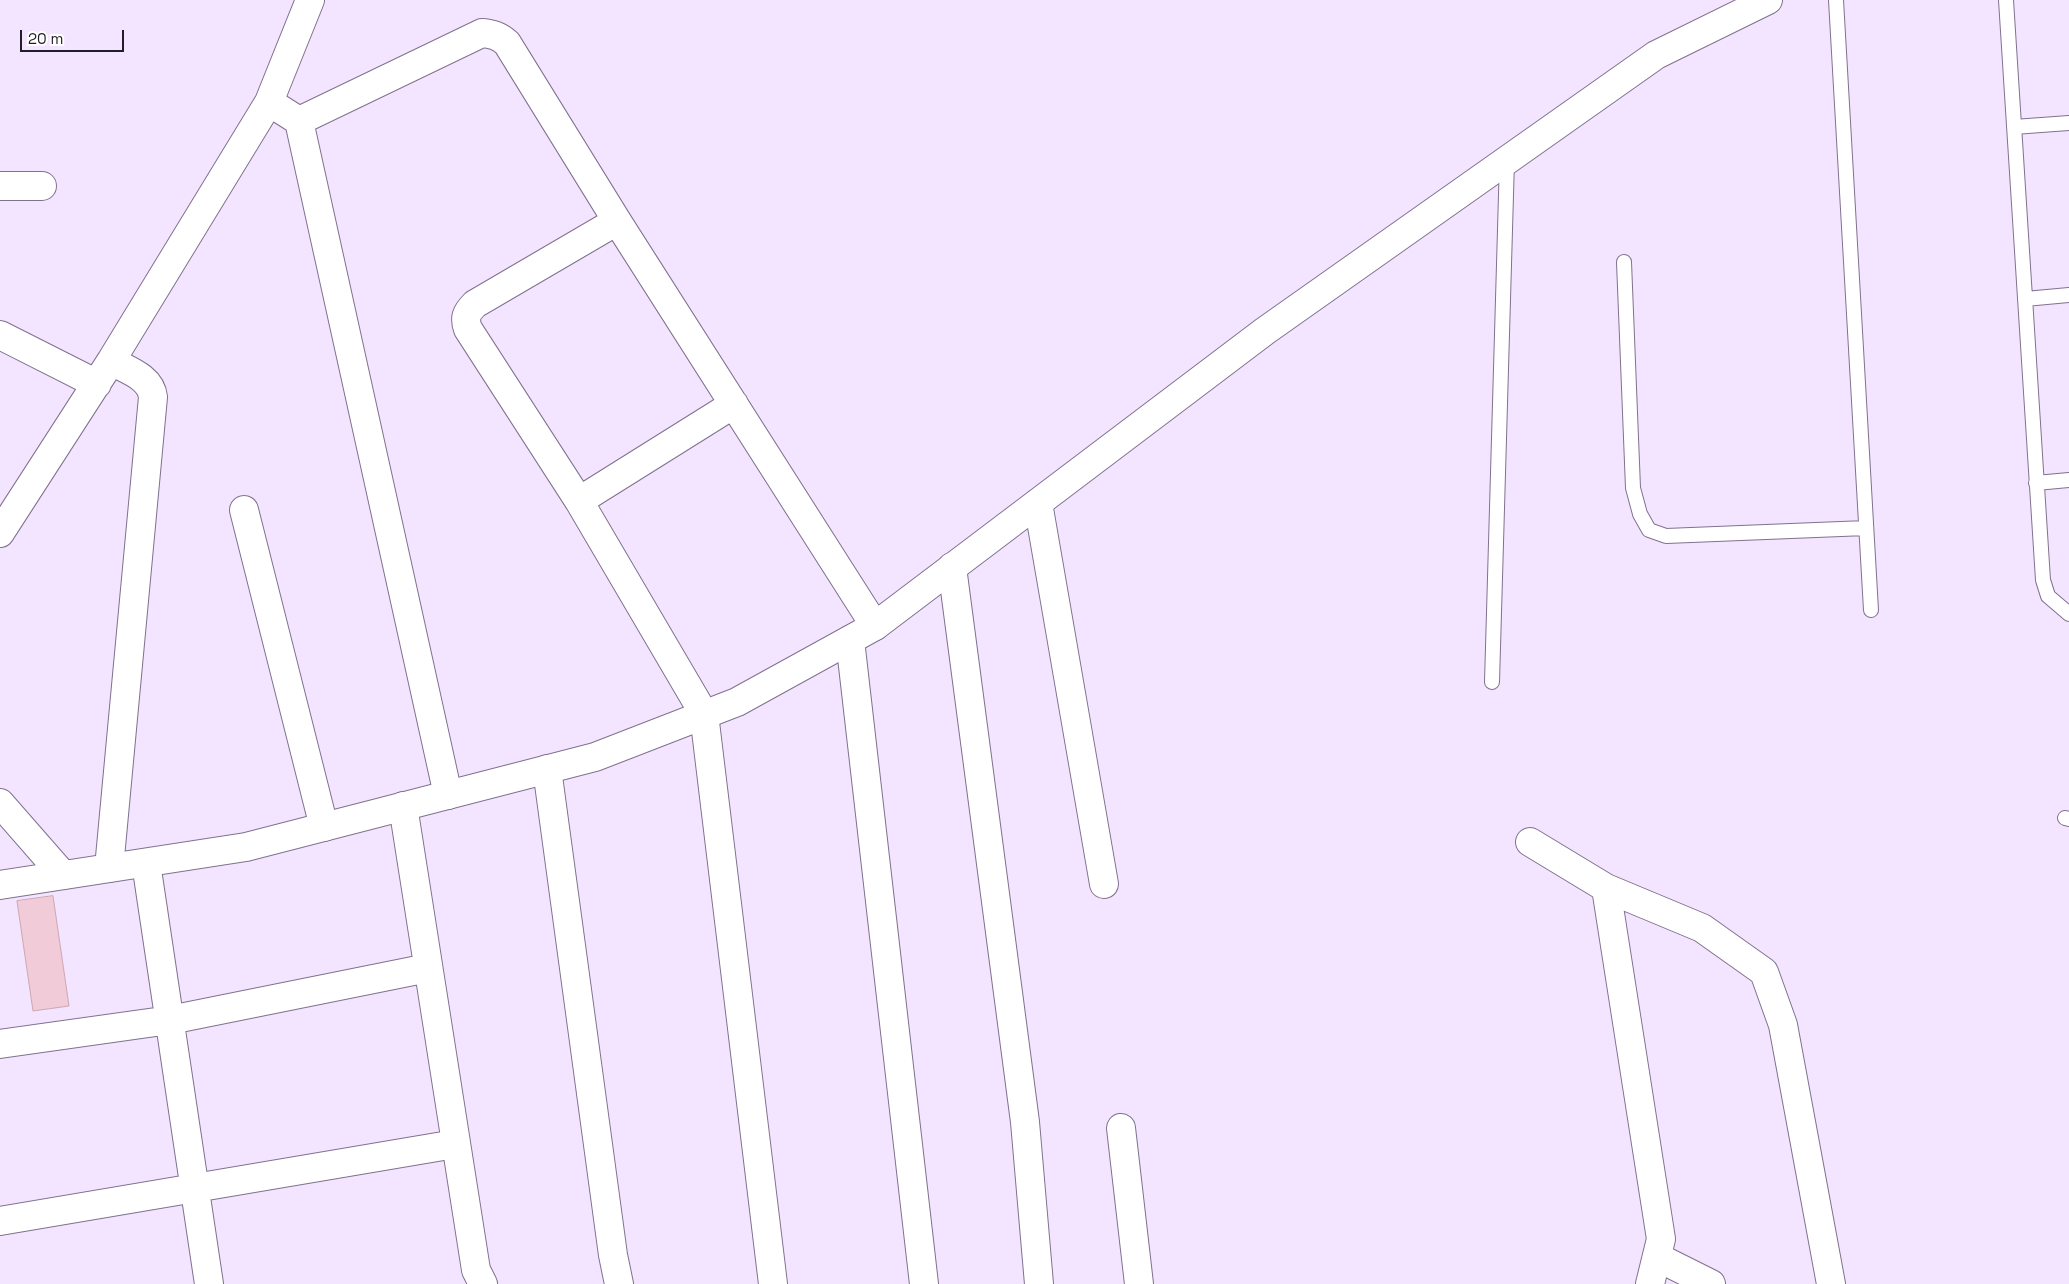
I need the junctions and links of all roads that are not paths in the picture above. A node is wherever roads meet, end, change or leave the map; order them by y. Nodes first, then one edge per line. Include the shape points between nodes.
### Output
1 (310, 0) edge
2 (1768, 0) edge
3 (1836, 0) edge
4 (2006, 0) edge
5 (269, 102) junction
6 (299, 121) junction
7 (2069, 123) edge
8 (2014, 127) junction
9 (1507, 160) junction
10 (0, 186) edge
11 (42, 186) dead end
12 (617, 221) junction
13 (1624, 262) dead end
14 (2069, 295) edge
15 (2024, 299) junction
16 (0, 335) edge
17 (111, 361) junction
18 (97, 384) junction
19 (734, 404) junction
20 (2069, 480) edge
21 (2036, 483) junction
22 (578, 501) junction
23 (1038, 503) junction
24 (244, 510) dead end
25 (1866, 528) junction
26 (0, 533) edge
27 (952, 568) junction
28 (1871, 610) dead end
29 (2069, 614) edge
30 (875, 626) junction
31 (850, 640) junction
32 (1492, 682) dead end
33 (704, 714) junction
34 (547, 769) junction
35 (448, 795) junction
36 (0, 803) edge
37 (403, 806) junction
38 (324, 827) junction
39 (1530, 842) dead end
40 (146, 863) junction
41 (109, 868) junction
42 (63, 876) junction
43 (1104, 884) dead end
44 (0, 885) edge
45 (1606, 888) junction
46 (428, 968) junction
47 (170, 1020) junction
48 (0, 1044) edge
49 (1121, 1128) dead end
50 (455, 1144) junction
51 (195, 1188) junction
52 (0, 1221) edge
53 (1657, 1257) junction
54 (209, 1284) edge
55 (483, 1284) edge
56 (619, 1284) edge
57 (773, 1284) edge
58 (924, 1284) edge
59 (1039, 1284) edge
60 (1139, 1284) edge
61 (1650, 1284) edge
62 (1711, 1284) edge
63 (1831, 1284) edge

1 - 5 street
2 - 9 street via 1656,55
3 - 25 lane
4 - 8 lane
5 - 6 street
5 - 17 street
6 - 12 street via 482,33 492,34 507,43
6 - 35 street
7 - 8 lane
8 - 15 lane
9 - 23 street via 1265,331
9 - 32 lane
10 - 11 street
12 - 19 street
12 - 22 street via 474,304 465,318 468,329
13 - 25 lane via 1633,488 1640,514 1649,530 1666,536
14 - 15 lane
15 - 21 lane
16 - 18 street
17 - 18 street
17 - 41 street via 144,379 152,390 152,397
18 - 26 street
19 - 22 street
19 - 30 street
20 - 21 lane
21 - 29 lane via 2043,580 2048,596
22 - 33 street
23 - 27 street
23 - 43 street
24 - 38 street
25 - 28 lane
27 - 30 street
27 - 59 street via 1024,1112
30 - 31 street
31 - 33 street via 737,702
31 - 58 street
33 - 34 street via 595,757
33 - 57 street
34 - 35 street
34 - 56 street
35 - 37 street
36 - 42 street
37 - 38 street
37 - 46 street
38 - 40 street via 246,847
39 - 45 street
40 - 41 street
40 - 47 street
41 - 42 street
42 - 44 street
45 - 53 street via 1661,1239
45 - 63 street via 1702,928 1764,972 1783,1025
46 - 47 street
46 - 50 street
47 - 48 street
47 - 51 street
49 - 60 street
50 - 51 street
50 - 55 street via 476,1270
51 - 52 street
51 - 54 street
53 - 61 street
53 - 62 street

